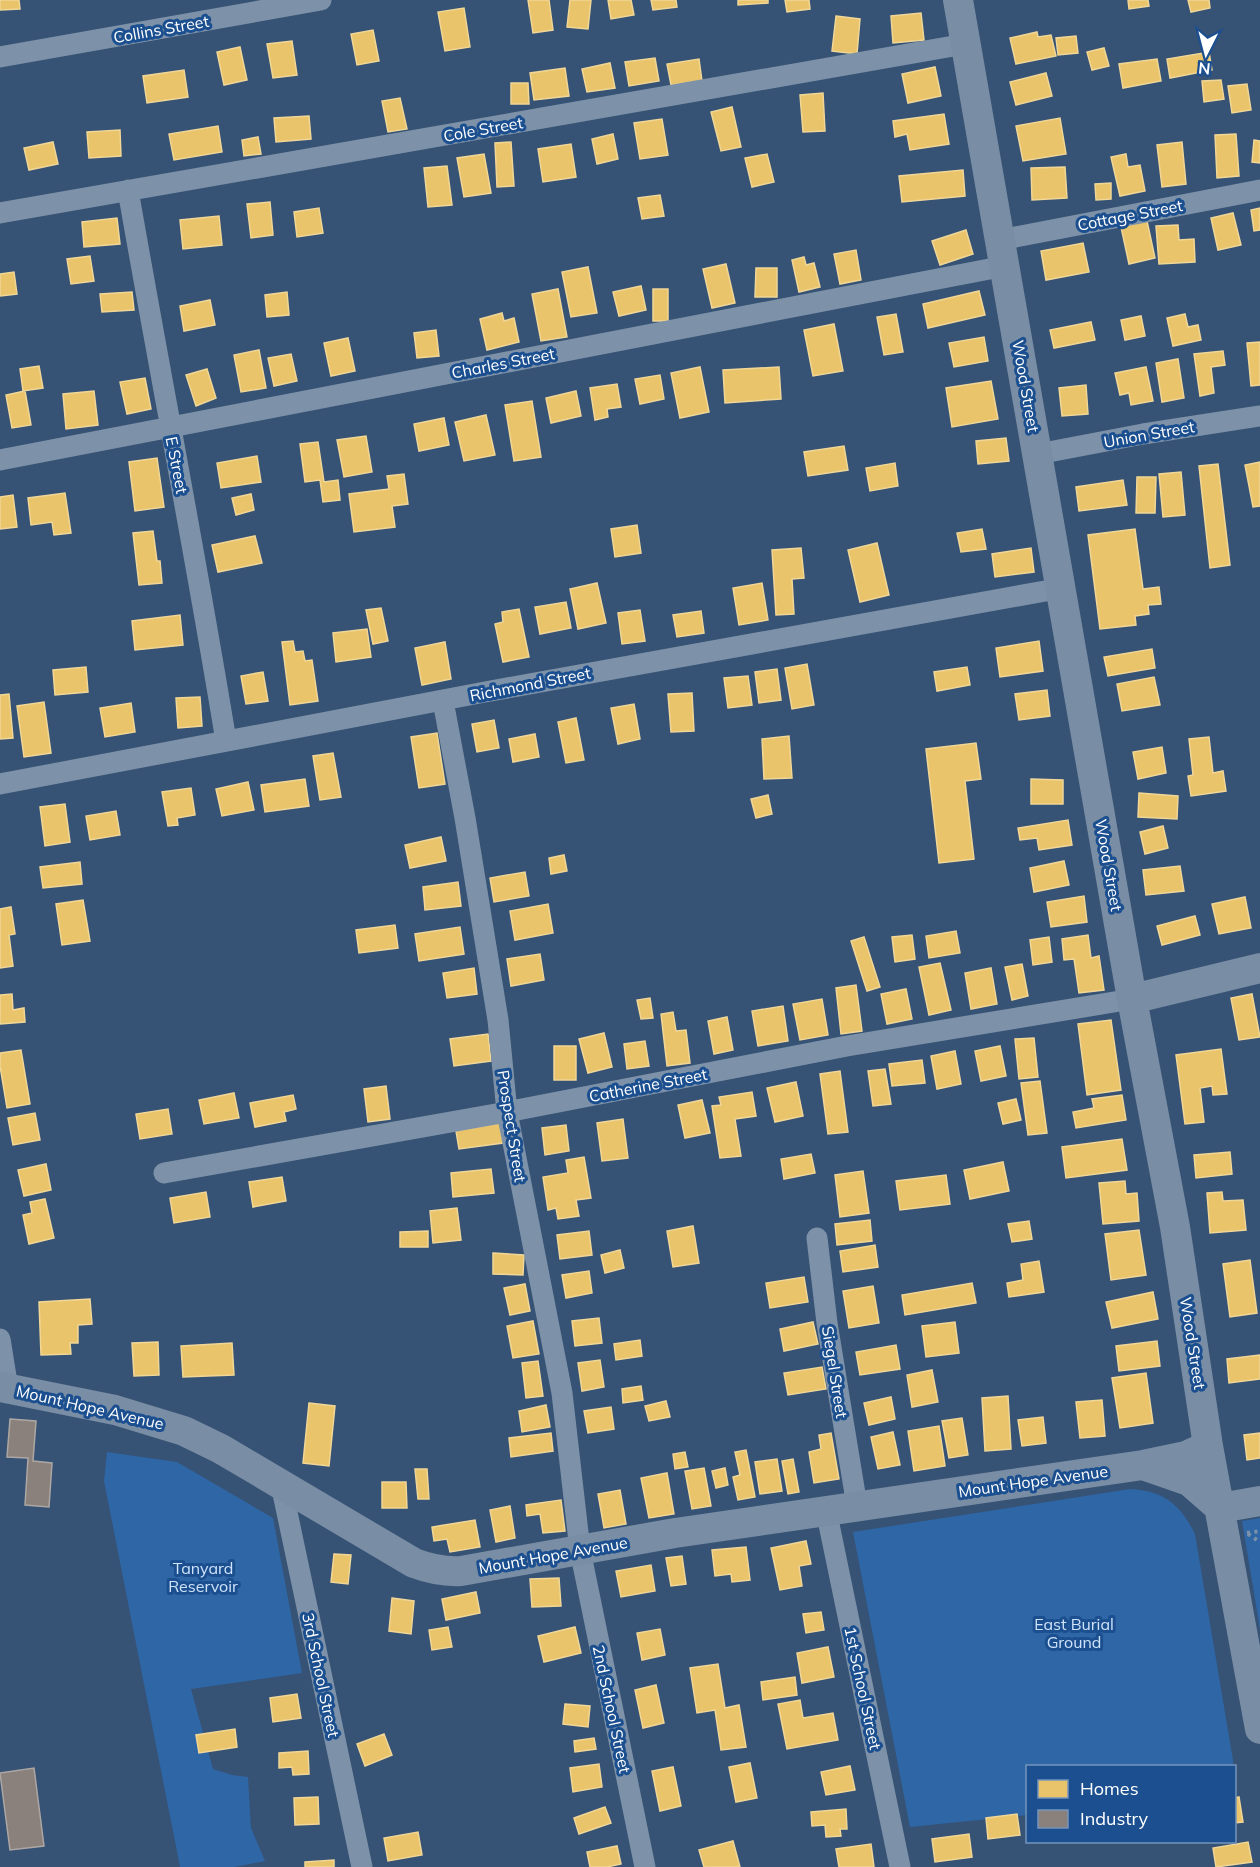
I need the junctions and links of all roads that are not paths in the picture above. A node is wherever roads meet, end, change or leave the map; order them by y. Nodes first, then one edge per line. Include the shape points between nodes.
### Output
1 (321, 0) edge
2 (958, 0) edge
3 (965, 45) junction
4 (0, 57) edge
5 (128, 190) junction
6 (1260, 190) edge
7 (0, 213) edge
8 (1002, 253) junction
9 (1260, 416) edge
10 (170, 427) junction
11 (1038, 454) junction
12 (0, 460) edge
13 (1062, 588) junction
14 (443, 701) junction
15 (226, 741) junction
16 (0, 784) edge
17 (1260, 968) edge
18 (1132, 999) junction
19 (507, 1112) junction
20 (164, 1173) dead end
21 (817, 1238) dead end
22 (0, 1339) edge
23 (4, 1388) edge
24 (1209, 1446) junction
25 (1143, 1465) junction
26 (281, 1484) junction
27 (1260, 1501) edge
28 (857, 1506) junction
29 (1220, 1508) junction
30 (826, 1510) junction
31 (580, 1550) junction
32 (1260, 1729) edge
33 (362, 1867) edge
34 (645, 1867) edge
35 (900, 1867) edge

1 - 4 street, Collins Street
2 - 3 main road, Wood Street
3 - 5 street, Cole Street
3 - 8 main road, Wood Street
5 - 7 street, Cole Street
5 - 10 street, E Street
6 - 8 street, Cottage Street
8 - 10 street, Charles Street
8 - 11 main road, Wood Street
9 - 11 street, Union Street
10 - 12 street, Charles Street
10 - 15 street, E Street
11 - 13 main road, Wood Street
13 - 14 street, Richmond Street
13 - 18 main road, Wood Street
14 - 15 street, Richmond Street
14 - 19 street, Prospect Street via 498,1020
15 - 16 street, Richmond Street
17 - 18 main road
18 - 19 street, Catherine Street via 847,1046
18 - 24 main road, Wood Street via 1175,1227
19 - 20 street, Catherine Street
19 - 31 street, Prospect Street via 562,1392
21 - 28 street, Siegel Street
22 - 23 street
23 - 26 main road, Mount Hope Avenue via 116,1410 170,1426 221,1449
24 - 25 main road, Mount Hope Avenue via 1186,1456
24 - 29 main road, Wood Street
25 - 28 main road, Mount Hope Avenue
25 - 29 main road, Mount Hope Avenue via 1189,1481
26 - 31 main road, Mount Hope Avenue via 414,1563 434,1570 461,1571
26 - 33 street, 3rd School Street
27 - 29 main road
28 - 30 main road, Mount Hope Avenue
29 - 32 main road, Wood Street
30 - 31 main road, Mount Hope Avenue
30 - 35 street, 1st School Street
31 - 34 street, 2nd School Street

